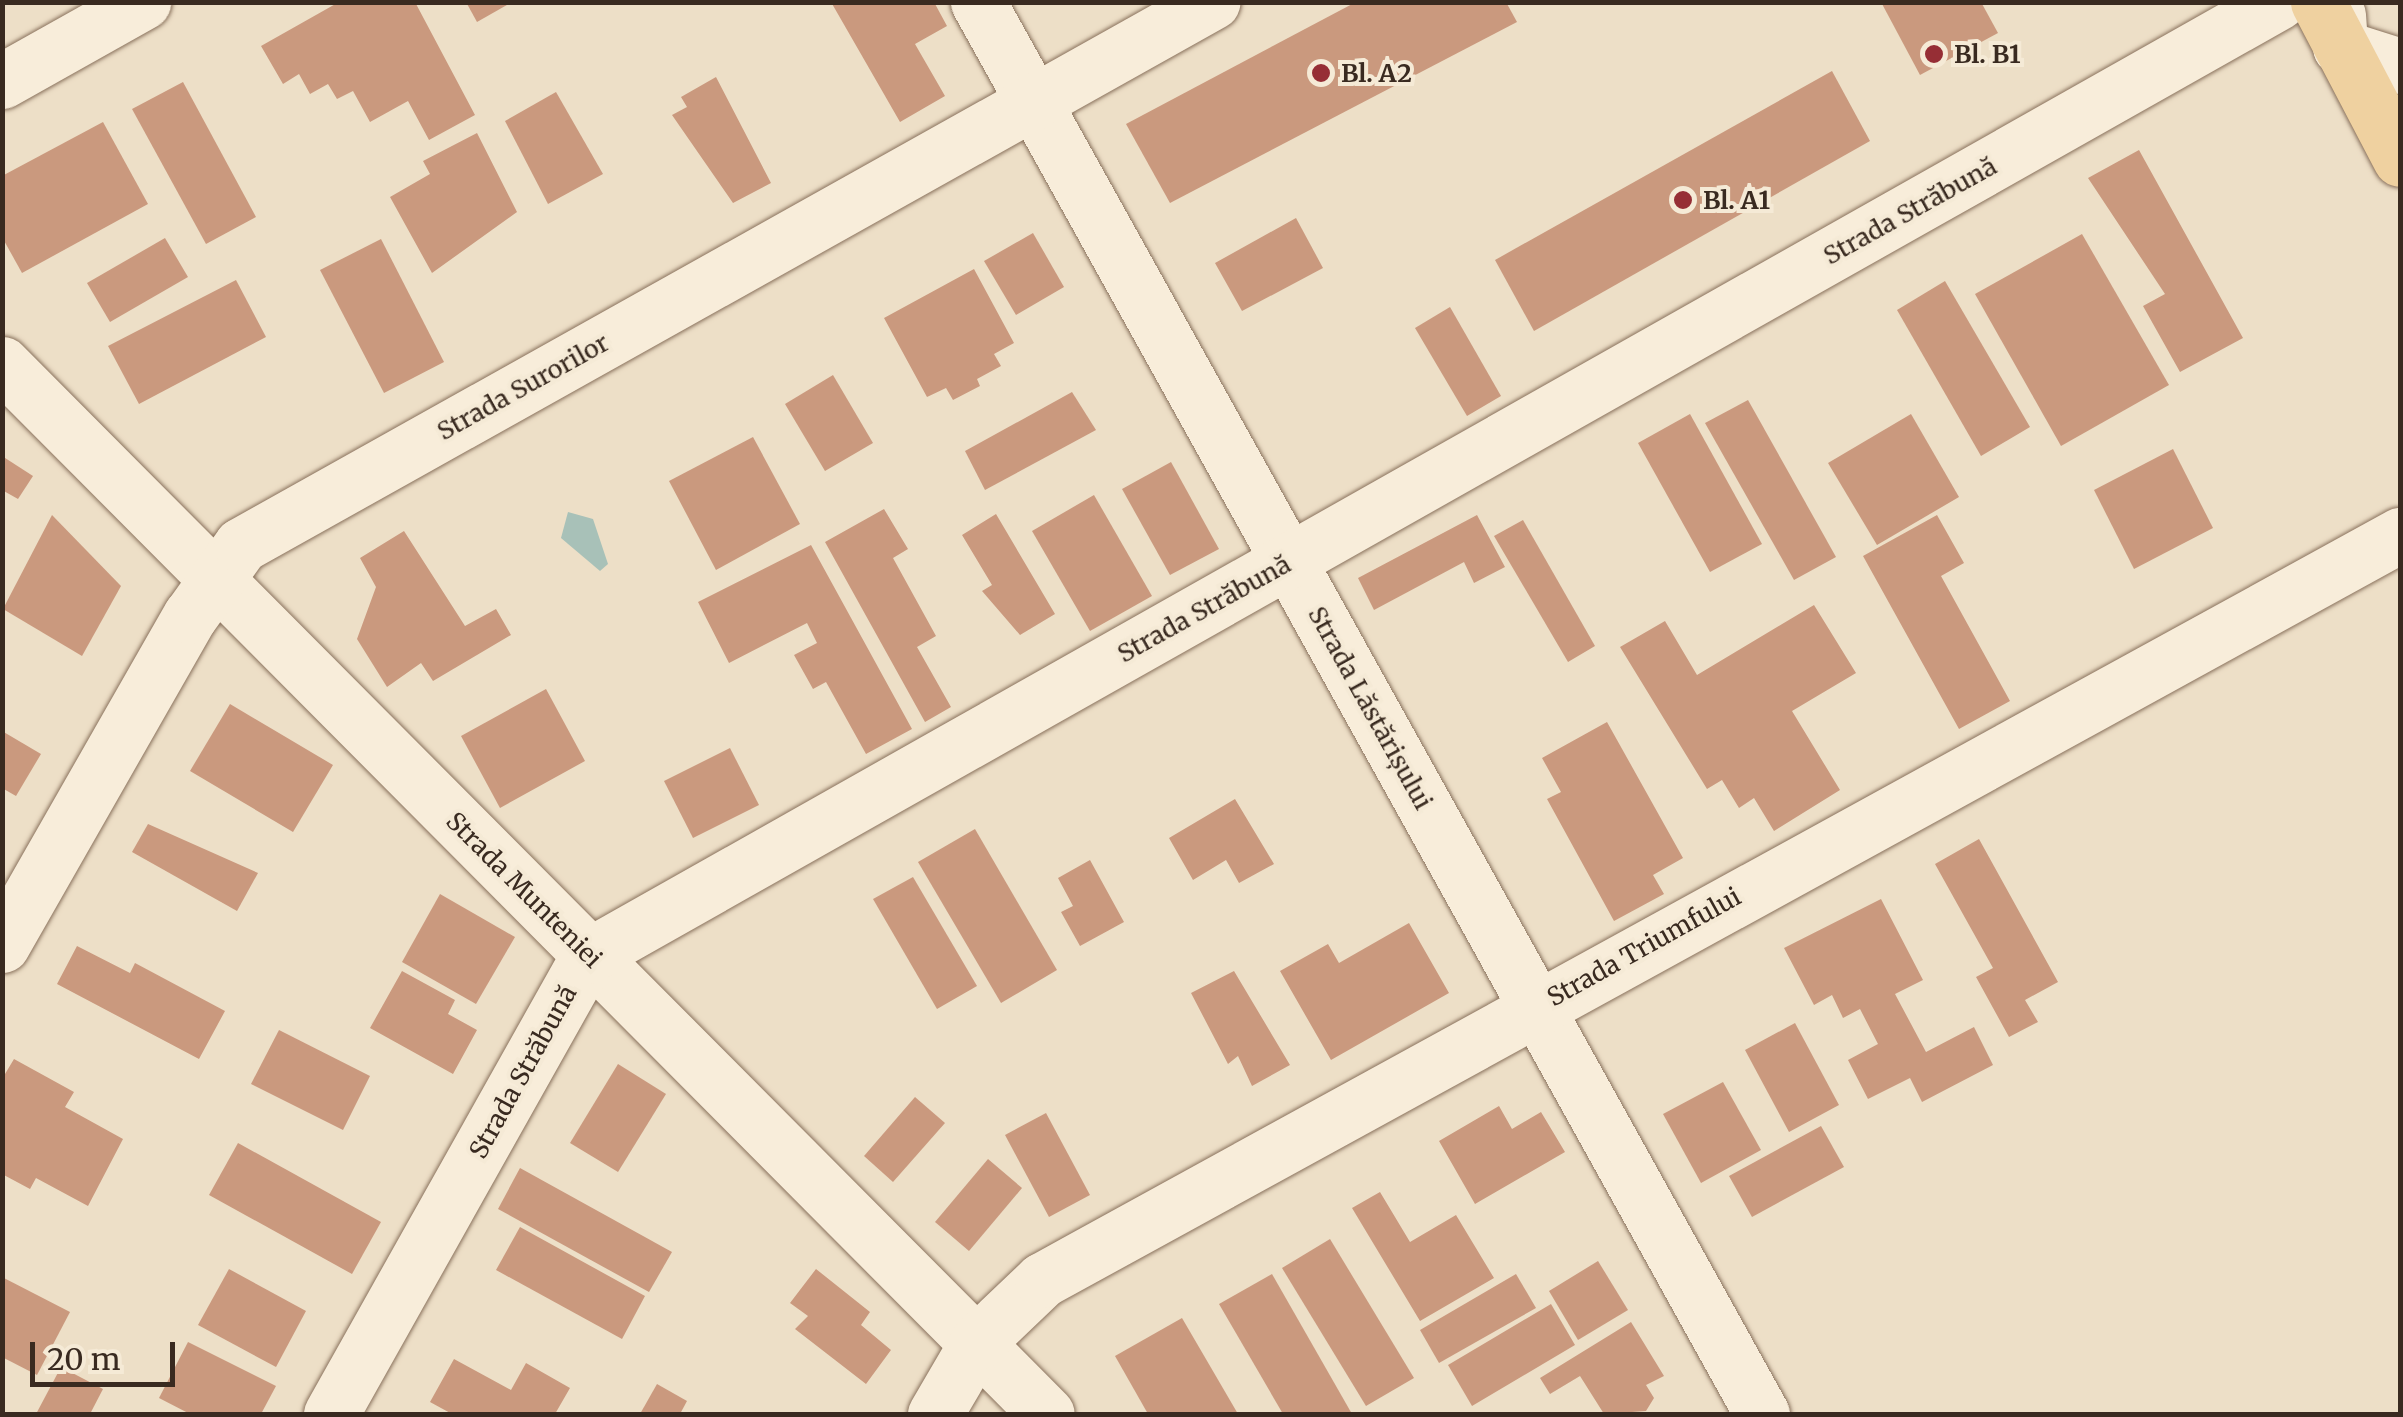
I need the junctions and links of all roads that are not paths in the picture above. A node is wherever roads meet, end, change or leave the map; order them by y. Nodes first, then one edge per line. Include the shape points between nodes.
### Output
1 (143, 2) edge
2 (978, 2) edge
3 (1212, 2) edge
4 (2278, 2) edge
5 (2333, 17) edge
6 (2400, 66) edge
7 (2, 81) edge
8 (1033, 102) junction
9 (2400, 160) edge
10 (2, 364) edge
11 (2400, 535) edge
12 (1289, 561) junction
13 (213, 578) junction
14 (2, 945) edge
15 (588, 956) junction
16 (1536, 1006) junction
17 (977, 1342) junction
18 (331, 1414) edge
19 (935, 1414) edge
20 (1047, 1414) edge
21 (1762, 1414) edge

1 - 7 street
2 - 8 street, Strada Lăstărișului
3 - 8 street, Strada Surorilor
4 - 12 street, Strada Străbună
5 - 6 street
5 - 9 main road
8 - 12 street, Strada Lăstărișului
8 - 13 street, Strada Surorilor via 241,546
10 - 13 street, Strada Munteniei
11 - 16 street, Strada Triumfului
12 - 15 street, Strada Străbună
12 - 16 street, Strada Lăstărișului
13 - 14 street, Strada Surorilor
13 - 15 street, Strada Munteniei
15 - 17 street, Strada Munteniei
15 - 18 street, Strada Străbună
16 - 17 street, Strada Triumfului via 1042,1280
16 - 21 street, Strada Lăstărișului
17 - 19 street, Strada Triumfului
17 - 20 street, Strada Munteniei

